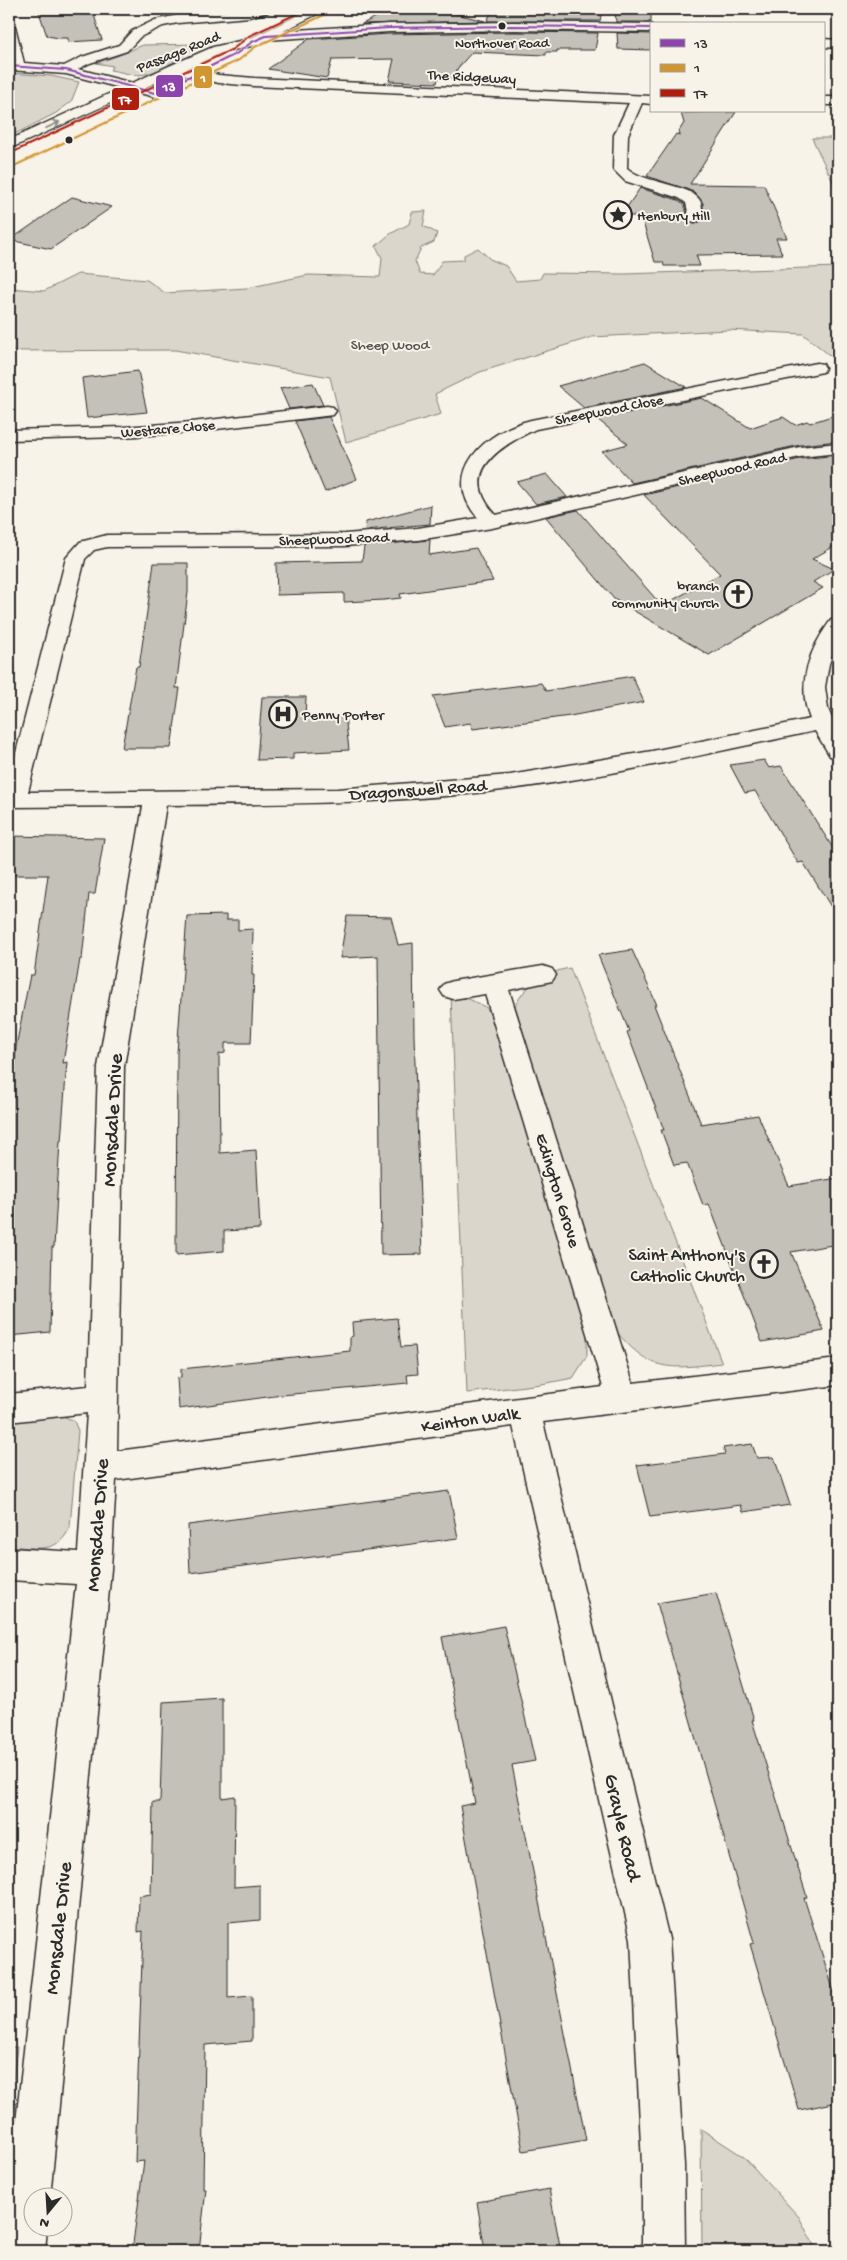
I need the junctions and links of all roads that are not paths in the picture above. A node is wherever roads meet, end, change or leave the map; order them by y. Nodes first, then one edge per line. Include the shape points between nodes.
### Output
1 (264, 9) edge
2 (321, 9) edge
3 (644, 25) edge
4 (9, 26) edge
5 (287, 26) junction
6 (323, 32) junction
7 (266, 36) junction
8 (252, 42) junction
9 (824, 43) edge
10 (838, 44) edge
11 (13, 66) edge
12 (173, 69) junction
13 (66, 70) junction
14 (195, 74) junction
15 (132, 87) junction
16 (155, 93) junction
17 (644, 100) edge
18 (838, 100) edge
19 (824, 101) edge
20 (9, 146) edge
21 (9, 161) edge
22 (710, 207) dead end
23 (817, 368) dead end
24 (327, 411) dead end
25 (9, 435) edge
26 (838, 448) edge
27 (492, 522) junction
28 (838, 624) edge
29 (822, 723) junction
30 (838, 751) edge
31 (156, 799) junction
32 (12, 800) edge
33 (543, 975) dead end
34 (495, 984) junction
35 (453, 990) dead end
36 (838, 1372) edge
37 (622, 1397) junction
38 (103, 1398) junction
39 (9, 1408) edge
40 (525, 1412) junction
41 (101, 1468) junction
42 (9, 1564) edge
43 (94, 1568) junction
44 (23, 2251) edge
45 (664, 2251) edge

1 - 13 street via 159,23 136,34 123,48
2 - 5 street, Passage Road
3 - 6 street
4 - 11 street
5 - 6 street
5 - 7 street, Passage Road
6 - 7 street
7 - 8 street, Passage Road
8 - 12 street, Passage Road via 217,50
8 - 14 street, Passage Road via 236,54
9 - 10 street
11 - 13 street
12 - 14 street, The Ridgeway
12 - 15 street, Passage Road
13 - 15 street
14 - 16 street, Passage Road
14 - 17 street, The Ridgeway via 254,82
15 - 16 street
20 -> 15 street, Passage Road
16 - 21 street, Passage Road
17 - 22 street via 621,135 620,169 630,178 684,195 693,201 695,213
18 - 19 street
23 - 27 street, Sheepwood Close via 530,425 504,437 485,452 476,465 471,482 473,498
24 - 25 street, Westacre Close via 192,427
26 - 27 street, Sheepwood Road via 800,452
27 - 32 street, Sheepwood Road via 418,534 345,540 107,541 87,546 76,558
28 - 29 street via 830,634 819,662 816,707
29 - 30 street
29 - 31 street, Dragonswell Road via 652,758 510,782 337,796
31 - 32 street, Dragonswell Road
31 - 38 street, Monsdale Drive via 111,1067
33 - 34 street
34 - 35 street
34 - 37 street, Edington Grove
36 - 37 street, Keinton Walk
37 - 40 street, Keinton Walk
38 - 39 street
38 - 41 street, Monsdale Drive
40 - 41 street, Keinton Walk
40 - 45 street, Grayle Road via 650,1939 663,2165
41 - 43 street, Monsdale Drive
42 - 43 street
43 - 44 street, Monsdale Drive

